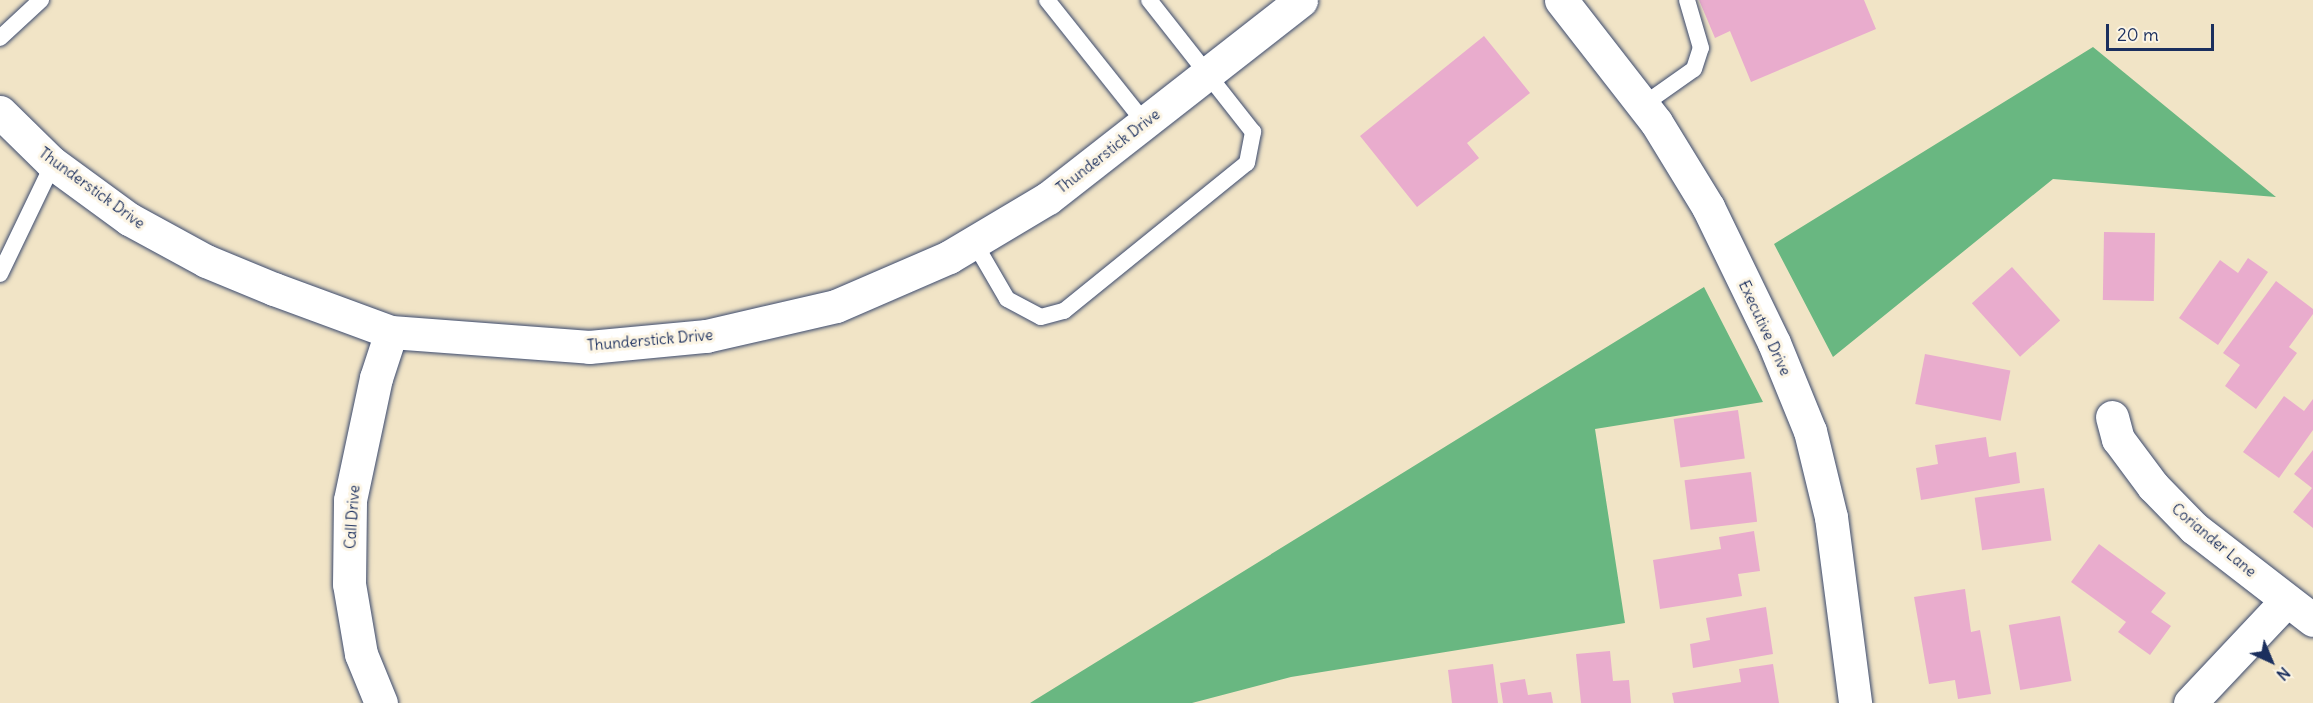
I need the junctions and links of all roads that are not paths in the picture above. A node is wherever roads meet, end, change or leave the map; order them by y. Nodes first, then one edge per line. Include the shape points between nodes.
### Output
1 (41, 0) edge
2 (1047, 0) edge
3 (1149, 0) edge
4 (1301, 0) edge
5 (1561, 0) edge
6 (1687, 0) edge
7 (0, 39) edge
8 (1210, 73) junction
9 (1643, 105) junction
10 (0, 112) edge
11 (1144, 122) junction
12 (53, 164) junction
13 (974, 242) junction
14 (0, 274) edge
15 (391, 332) junction
16 (2112, 417) dead end
17 (2287, 600) junction
18 (2313, 620) edge
19 (381, 703) edge
20 (1855, 703) edge
21 (2190, 703) edge

1 - 7 lane
2 - 11 lane
3 - 8 lane
4 - 8 street, Thunderstick Drive
5 - 9 street, Executive Drive
6 - 9 lane via 1701,48 1694,69
8 - 11 street, Thunderstick Drive
8 - 13 lane via 1253,132 1247,163 1064,311 1041,317 1007,299
9 - 20 street, Executive Drive via 1708,207 1774,343 1810,431 1831,517
10 - 12 street, Thunderstick Drive
11 - 13 street, Thunderstick Drive via 1048,198
12 - 14 lane
12 - 15 street, Thunderstick Drive via 129,219 206,261
13 - 15 street, Thunderstick Drive via 949,257 836,306 706,336 589,347
15 - 19 street, Call Drive via 376,378 350,500 349,584 361,654
16 - 17 street, Coriander Lane via 2118,439 2153,486 2194,528
17 - 18 street, Coriander Lane
17 - 21 street

